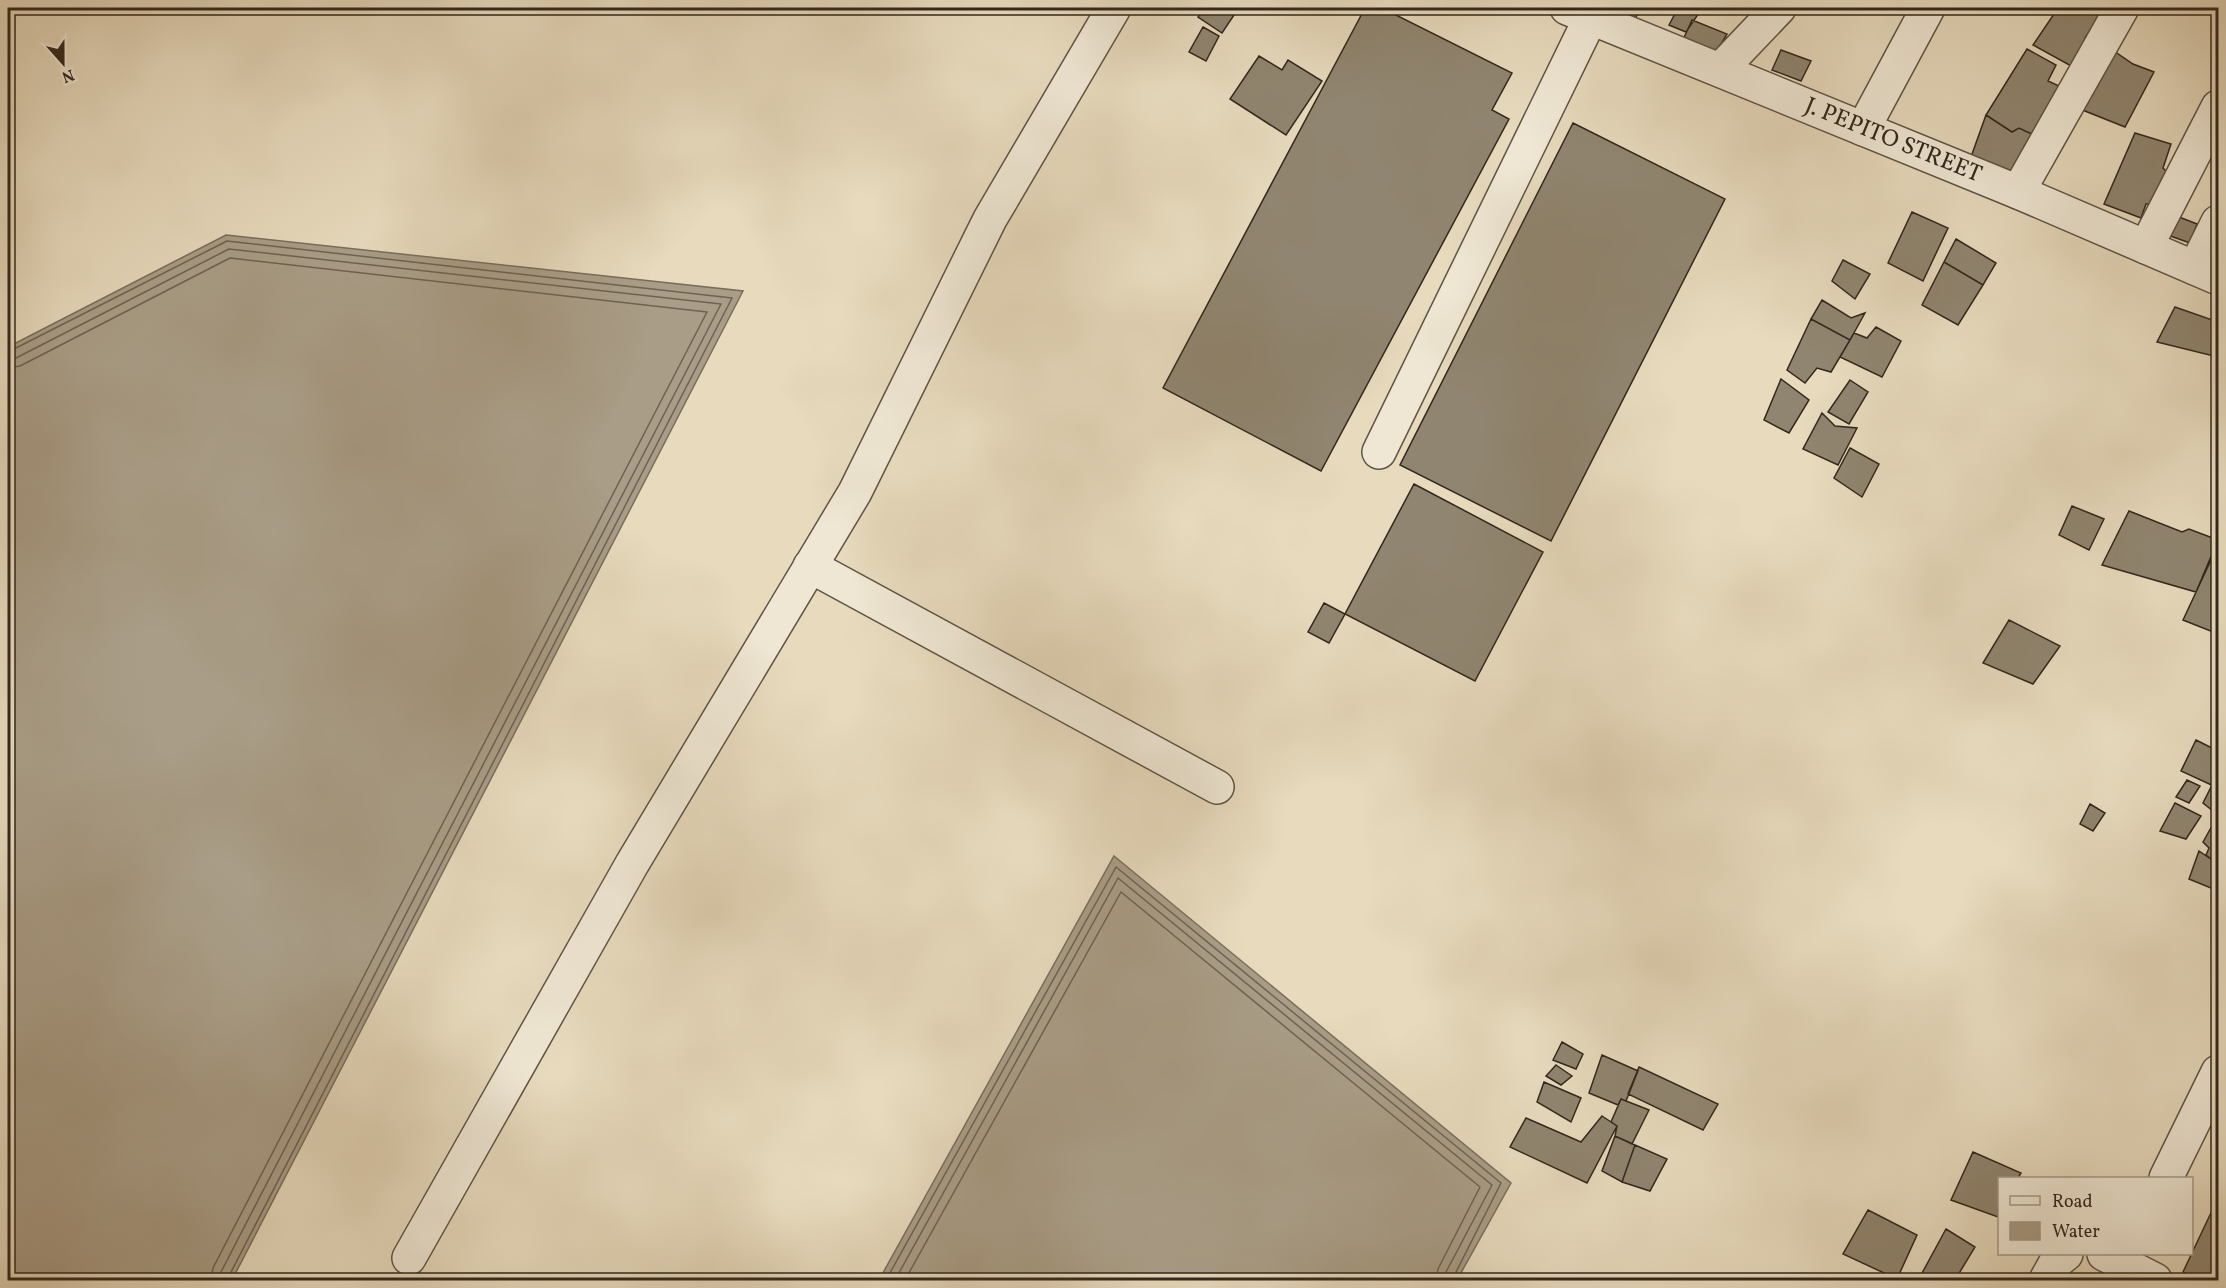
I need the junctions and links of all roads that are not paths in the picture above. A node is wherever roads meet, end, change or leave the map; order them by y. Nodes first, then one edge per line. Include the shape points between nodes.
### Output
1 (1114, 8) edge
2 (1779, 8) edge
3 (1928, 8) edge
4 (2122, 8) edge
5 (1579, 12) edge
6 (1720, 70) junction
7 (2218, 107) edge
8 (1863, 129) junction
9 (2018, 192) junction
10 (2218, 222) edge
11 (2146, 247) junction
12 (2207, 273) edge
13 (1378, 452) dead end
14 (810, 566) junction
15 (1217, 787) dead end
16 (2218, 1072) edge
17 (2167, 1177) edge
18 (2065, 1255) edge
19 (2118, 1257) edge
20 (409, 1258) dead end
21 (2046, 1281) edge
22 (2155, 1281) edge

1 - 14 street via 990,219 855,492
2 - 6 street
3 - 8 street
4 - 9 street
5 - 6 street, J. PEPITO STREET
5 - 13 street
6 - 8 street, J. PEPITO STREET
7 - 11 street
8 - 9 street, J. PEPITO STREET
9 - 11 street, J. PEPITO STREET
10 - 12 street
11 - 12 street, J. PEPITO STREET
14 - 15 street
14 - 20 street via 632,864
16 - 17 street
18 - 21 street via 2056,1262
19 - 22 street

